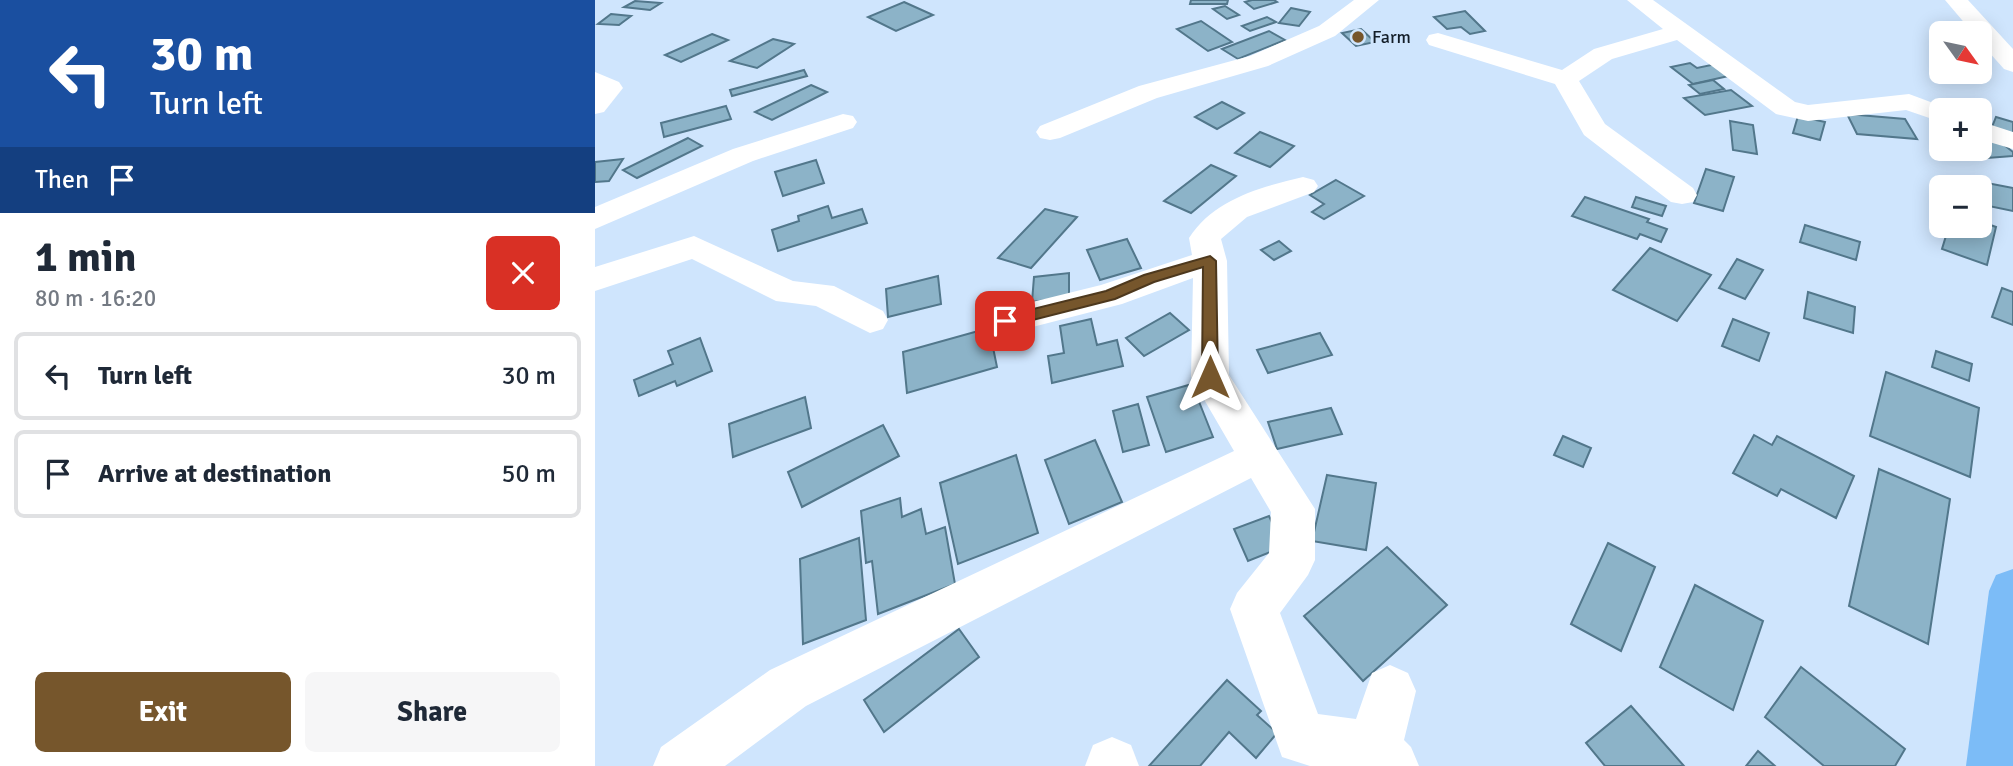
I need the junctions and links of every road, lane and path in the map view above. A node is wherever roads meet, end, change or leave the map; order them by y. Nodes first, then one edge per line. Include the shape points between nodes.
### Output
1 (1369, 0) edge
2 (1638, 0) edge
3 (1956, 0) edge
4 (1679, 32) junction
5 (1438, 40) dead end
6 (2013, 64) edge
7 (1565, 79) junction
8 (595, 80) edge
9 (595, 106) edge
10 (1929, 110) edge
11 (843, 122) dead end
12 (1050, 132) dead end
13 (1992, 133) edge
14 (2013, 141) edge
15 (1303, 186) dead end
16 (1682, 195) dead end
17 (595, 219) edge
18 (1210, 261) junction
19 (595, 279) edge
20 (870, 320) dead end
21 (1005, 321) dead end
22 (1235, 468) dead end
23 (2013, 591) edge
24 (2007, 688) edge
25 (1389, 691) dead end
26 (1384, 757) edge
27 (681, 766) edge
28 (1993, 766) edge

1 - 12 street via 1327,32 1259,61 1148,92
2 - 4 street
3 - 6 street
4 - 7 street via 1603,54
4 - 10 street via 1786,108 1808,113 1909,102
5 - 7 street
7 - 16 street via 1594,129
8 - 9 street via 610,88
11 - 17 street via 743,155
13 - 14 street
15 - 18 street via 1236,209 1214,224 1205,238
18 - 21 street via 1110,295
18 - 26 street via 1210,377 1293,509 1292,560 1254,609 1301,738
19 - 20 street via 694,247 788,293 823,294
22 - 27 street via 787,688
23 - 24 main road
24 - 28 main road
25 - 26 street

